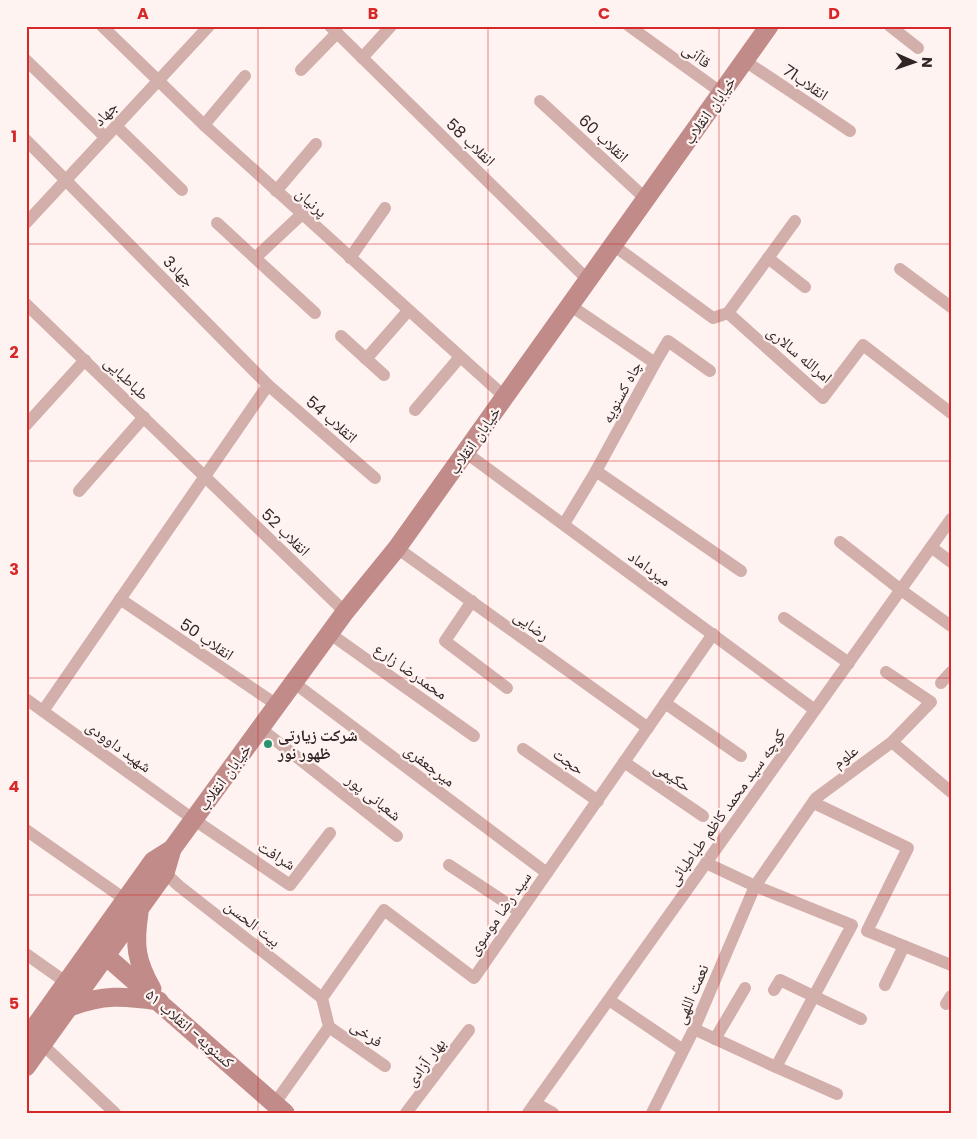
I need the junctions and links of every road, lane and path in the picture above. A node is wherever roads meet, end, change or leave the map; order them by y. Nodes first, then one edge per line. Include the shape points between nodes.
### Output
1 (102, 26) edge
2 (209, 26) edge
3 (391, 26) edge
4 (629, 26) edge
5 (769, 26) edge
6 (890, 26) edge
7 (333, 29) edge
8 (918, 48) dead end
9 (362, 58) junction
10 (26, 60) edge
11 (745, 60) junction
12 (302, 70) dead end
13 (245, 76) dead end
14 (158, 82) junction
15 (722, 92) junction
16 (540, 101) dead end
17 (116, 126) junction
18 (204, 126) junction
19 (850, 130) dead end
20 (105, 137) junction
21 (26, 140) edge
22 (316, 144) dead end
23 (66, 180) junction
24 (182, 190) dead end
25 (276, 191) junction
26 (646, 199) junction
27 (385, 208) dead end
28 (302, 214) junction
29 (27, 220) edge
30 (795, 221) dead end
31 (217, 223) dead end
32 (613, 246) junction
33 (255, 258) junction
34 (350, 258) junction
35 (768, 258) junction
36 (900, 269) dead end
37 (588, 280) junction
38 (805, 287) dead end
39 (26, 304) edge
40 (571, 306) junction
41 (951, 307) edge
42 (408, 311) junction
43 (728, 312) junction
44 (315, 313) dead end
45 (341, 336) dead end
46 (366, 358) junction
47 (460, 358) junction
48 (85, 360) junction
49 (655, 363) junction
50 (710, 370) dead end
51 (384, 375) dead end
52 (268, 385) junction
53 (505, 397) junction
54 (415, 410) dead end
55 (951, 413) edge
56 (144, 418) junction
57 (26, 425) edge
58 (466, 452) junction
59 (596, 471) junction
60 (205, 476) junction
61 (375, 478) dead end
62 (79, 491) dead end
63 (951, 520) edge
64 (564, 524) junction
65 (840, 542) dead end
66 (931, 547) junction
67 (397, 548) junction
68 (951, 562) edge
69 (741, 571) dead end
70 (900, 590) junction
71 (120, 599) junction
72 (472, 601) junction
73 (345, 612) junction
74 (784, 618) dead end
75 (951, 626) edge
76 (329, 634) junction
77 (713, 634) junction
78 (849, 663) junction
79 (886, 672) dead end
80 (951, 672) edge
81 (293, 682) junction
82 (941, 683) dead end
83 (507, 688) dead end
84 (26, 699) edge
85 (666, 703) junction
86 (277, 705) junction
87 (815, 710) junction
88 (43, 711) junction
89 (260, 728) junction
90 (648, 728) junction
91 (474, 736) dead end
92 (892, 742) junction
93 (522, 749) dead end
94 (741, 756) dead end
95 (624, 762) junction
96 (950, 789) edge
97 (598, 801) junction
98 (814, 803) junction
99 (704, 816) dead end
100 (193, 819) junction
101 (26, 830) edge
102 (330, 832) dead end
103 (397, 836) dead end
104 (172, 849) junction
105 (706, 863) junction
106 (449, 866) dead end
107 (165, 873) junction
108 (548, 873) junction
109 (755, 886) junction
110 (132, 905) junction
111 (520, 912) junction
112 (852, 925) junction
113 (867, 930) junction
114 (904, 946) junction
115 (100, 950) junction
116 (26, 954) edge
117 (951, 965) edge
118 (67, 983) junction
119 (884, 985) dead end
120 (745, 988) dead end
121 (774, 990) dead end
122 (815, 996) junction
123 (322, 998) junction
124 (609, 1000) junction
125 (159, 1001) junction
126 (70, 1007) junction
127 (861, 1020) dead end
128 (329, 1027) junction
129 (694, 1029) junction
130 (469, 1030) dead end
131 (715, 1039) junction
132 (34, 1042) edge
133 (683, 1050) junction
134 (386, 1066) dead end
135 (26, 1067) edge
136 (776, 1067) junction
137 (836, 1094) dead end
138 (280, 1108) edge
139 (532, 1108) edge
140 (115, 1113) edge
141 (406, 1113) edge
142 (553, 1113) edge
143 (652, 1113) edge

1 - 14 street, پرنیان
2 - 14 street, جهاد
3 - 9 street
4 - 15 street, قاآنی
5 - 11 main road, خیابان انقلاب
6 - 8 street
7 - 9 street, انقلاب 58
7 - 12 street
9 - 37 street, انقلاب 58
10 - 20 street
11 - 15 main road, خیابان انقلاب
11 - 19 street, انقلاب71
13 - 18 street
14 - 17 street, جهاد
14 - 18 street, پرنیان
15 - 26 main road, خیابان انقلاب
16 - 26 street, انقلاب 60
17 - 20 street, جهاد
17 - 24 street
18 - 25 street, پرنیان
20 - 23 street, جهاد
21 - 23 street, جهاد3
22 - 25 street
23 - 29 street, جهاد
23 - 52 street, جهاد3
25 - 28 street, پرنیان
26 - 32 main road, خیابان انقلاب
27 - 34 street
28 - 33 street
28 - 34 street, پرنیان
30 - 35 street
31 - 33 street
32 - 37 main road, خیابان انقلاب
32 - 43 street via 713,318
33 - 44 street
34 - 42 street, پرنیان
35 - 38 street
35 - 43 street
36 - 41 street
37 - 40 main road, خیابان انقلاب
39 - 48 street, طباطبایی
40 - 49 street, چاه کسنویه
40 - 53 main road, خیابان انقلاب
42 - 46 street
42 - 47 street, پرنیان
43 - 55 street, امرالله سالاری via 823,398 863,345
45 - 46 street
46 - 51 street
47 - 53 street, پرنیان
47 - 54 street
48 - 56 street, طباطبایی
48 - 57 street
49 - 50 street via 668,341
49 - 59 street, چاه کسنویه
52 - 60 street
52 - 61 street, اتقلاب 54
53 - 58 main road, خیابان انقلاب
56 - 60 street, طباطبایی
56 - 62 street
58 - 64 street, میرداماد
58 - 67 main road, خیابان انقلاب
59 - 64 street, چاه کسنویه
59 - 69 street
60 - 71 street
60 - 73 street, انقلاب 52
63 - 66 street, کوچه سید محمد کاظم طباطبائی
64 - 77 street, میرداماد
65 - 70 street
66 - 68 street
66 - 70 street, کوچه سید محمد کاظم طباطبائی
67 - 72 street, رضایی
67 - 73 main road, خیابان انقلاب
70 - 75 street
70 - 78 street, کوچه سید محمد کاظم طباطبائی
71 - 86 street, انقلاب 50
71 - 88 street
72 - 83 street via 444,641
72 - 90 street, رضایی
73 - 76 main road, خیابان انقلاب
74 - 78 street
76 - 81 main road, خیابان انقلاب
76 - 91 street, محمدرضا زارع
77 - 85 street, سید رضا موسوی
77 - 87 street, میرداماد
78 - 87 street, کوچه سید محمد کاظم طباطبائی
79 - 92 street, علوم via 931,702
80 - 82 street
81 - 86 main road, خیابان انقلاب
81 - 108 street, میرجعفری
84 - 88 street, شهید داوودی
85 - 90 street, سید رضا موسوی
85 - 94 street
86 - 89 main road, خیابان انقلاب
87 - 105 street, کوچه سید محمد کاظم طباطبائی
88 - 100 street, شهید داوودی
89 - 100 main road, خیابان انقلاب
89 - 103 street, شعبانی پور
90 - 95 street, سید رضا موسوی
92 - 96 street
92 - 98 street, علوم via 816,798
93 - 97 street, حجت
95 - 97 street, سید رضا موسوی
95 - 99 street, حکیمی
97 - 108 street, سید رضا موسوی
98 - 109 street, علوم
98 - 113 street via 908,848
100 - 102 street, شرافت via 290,885
100 - 104 main road, خیابان انقلاب
101 - 110 street
104 - 107 main road, خیابان انقلاب
104 - 110 main road, خیابان انقلاب via 153,861
105 - 109 street
105 - 124 street, کوچه سید محمد کاظم طباطبائی
106 - 111 street
107 - 110 main road, خیابان انقلاب
107 - 123 street, بیت الحسن
108 - 111 street, سید رضا موسوی
109 - 112 street
109 - 129 street, نعمت اللهی
110 - 115 main road, خیابان انقلاب
110 - 125 main road via 142,972
111 - 123 street, سید رضا موسوی via 474,978 384,910
112 - 113 street
112 - 122 street
113 - 114 street
114 - 117 street
114 - 119 street
115 - 118 main road, خیابان انقلاب
115 - 125 main road, کسنویه- انقلاب ۵۱
115 - 126 main road, خیابان انقلاب
116 - 118 street
118 - 132 main road, خیابان انقلاب
120 - 131 street
121 - 122 street via 780,980
122 - 127 street
122 - 136 street
123 - 128 street
124 - 133 street
124 - 139 street, کوچه سید محمد کاظم طباطبائی
125 - 126 main road via 111,996 90,999
125 - 138 main road, کسنویه- انقلاب ۵۱
126 - 132 main road, خیابان انقلاب
128 - 134 street, فرخی
128 - 138 street
129 - 131 street
129 - 133 street, نعمت اللهی
130 - 141 street, بهار آزادی
131 - 136 street
132 - 135 main road, خیابان انقلاب
132 - 140 street
133 - 143 street, نعمت اللهی
136 - 137 street
139 - 142 street

